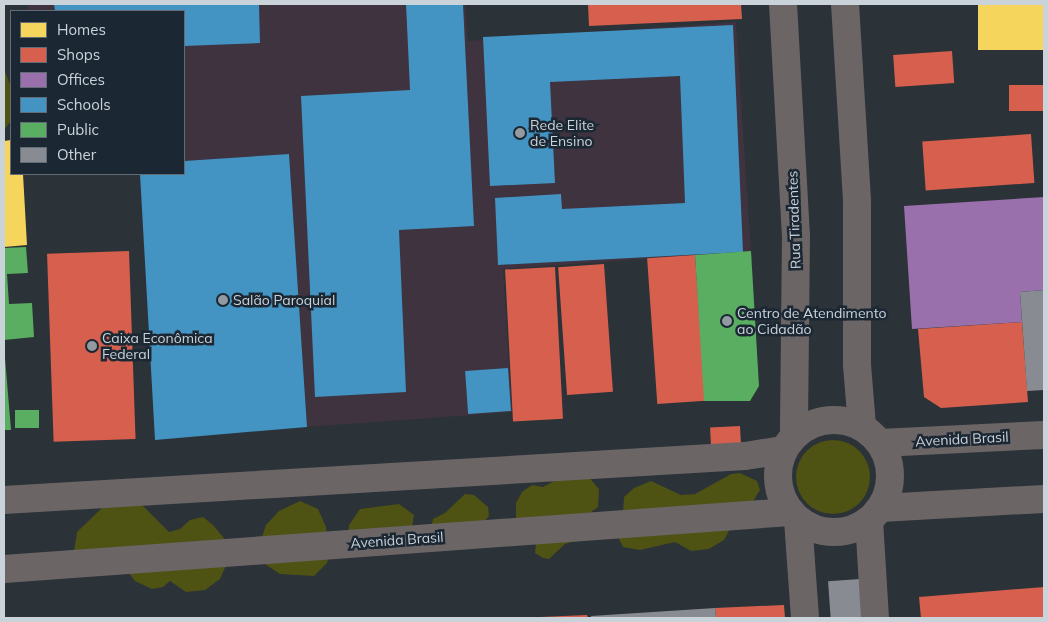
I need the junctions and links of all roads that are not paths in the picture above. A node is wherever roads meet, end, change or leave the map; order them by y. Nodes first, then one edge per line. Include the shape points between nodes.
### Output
1 (783, 4) edge
2 (845, 4) edge
3 (871, 435) junction
4 (1044, 435) edge
5 (789, 443) junction
6 (1044, 499) edge
7 (4, 500) edge
8 (875, 514) junction
9 (794, 516) junction
10 (4, 570) edge
11 (805, 618) edge
12 (875, 618) edge

1 - 5 main road, Rua Tiradentes via 796,234
2 - 3 main road via 857,203 857,365
3 - 4 main road, Avenida Brasil
3 - 5 main road via 842,419 821,421
3 - 8 main road via 888,461 891,480
5 - 7 main road via 745,456
5 - 9 main road via 778,470 778,482
6 - 8 main road
8 - 9 main road via 846,531 834,533 809,527
8 - 12 main road
9 - 10 main road, Avenida Brasil
9 - 11 main road

